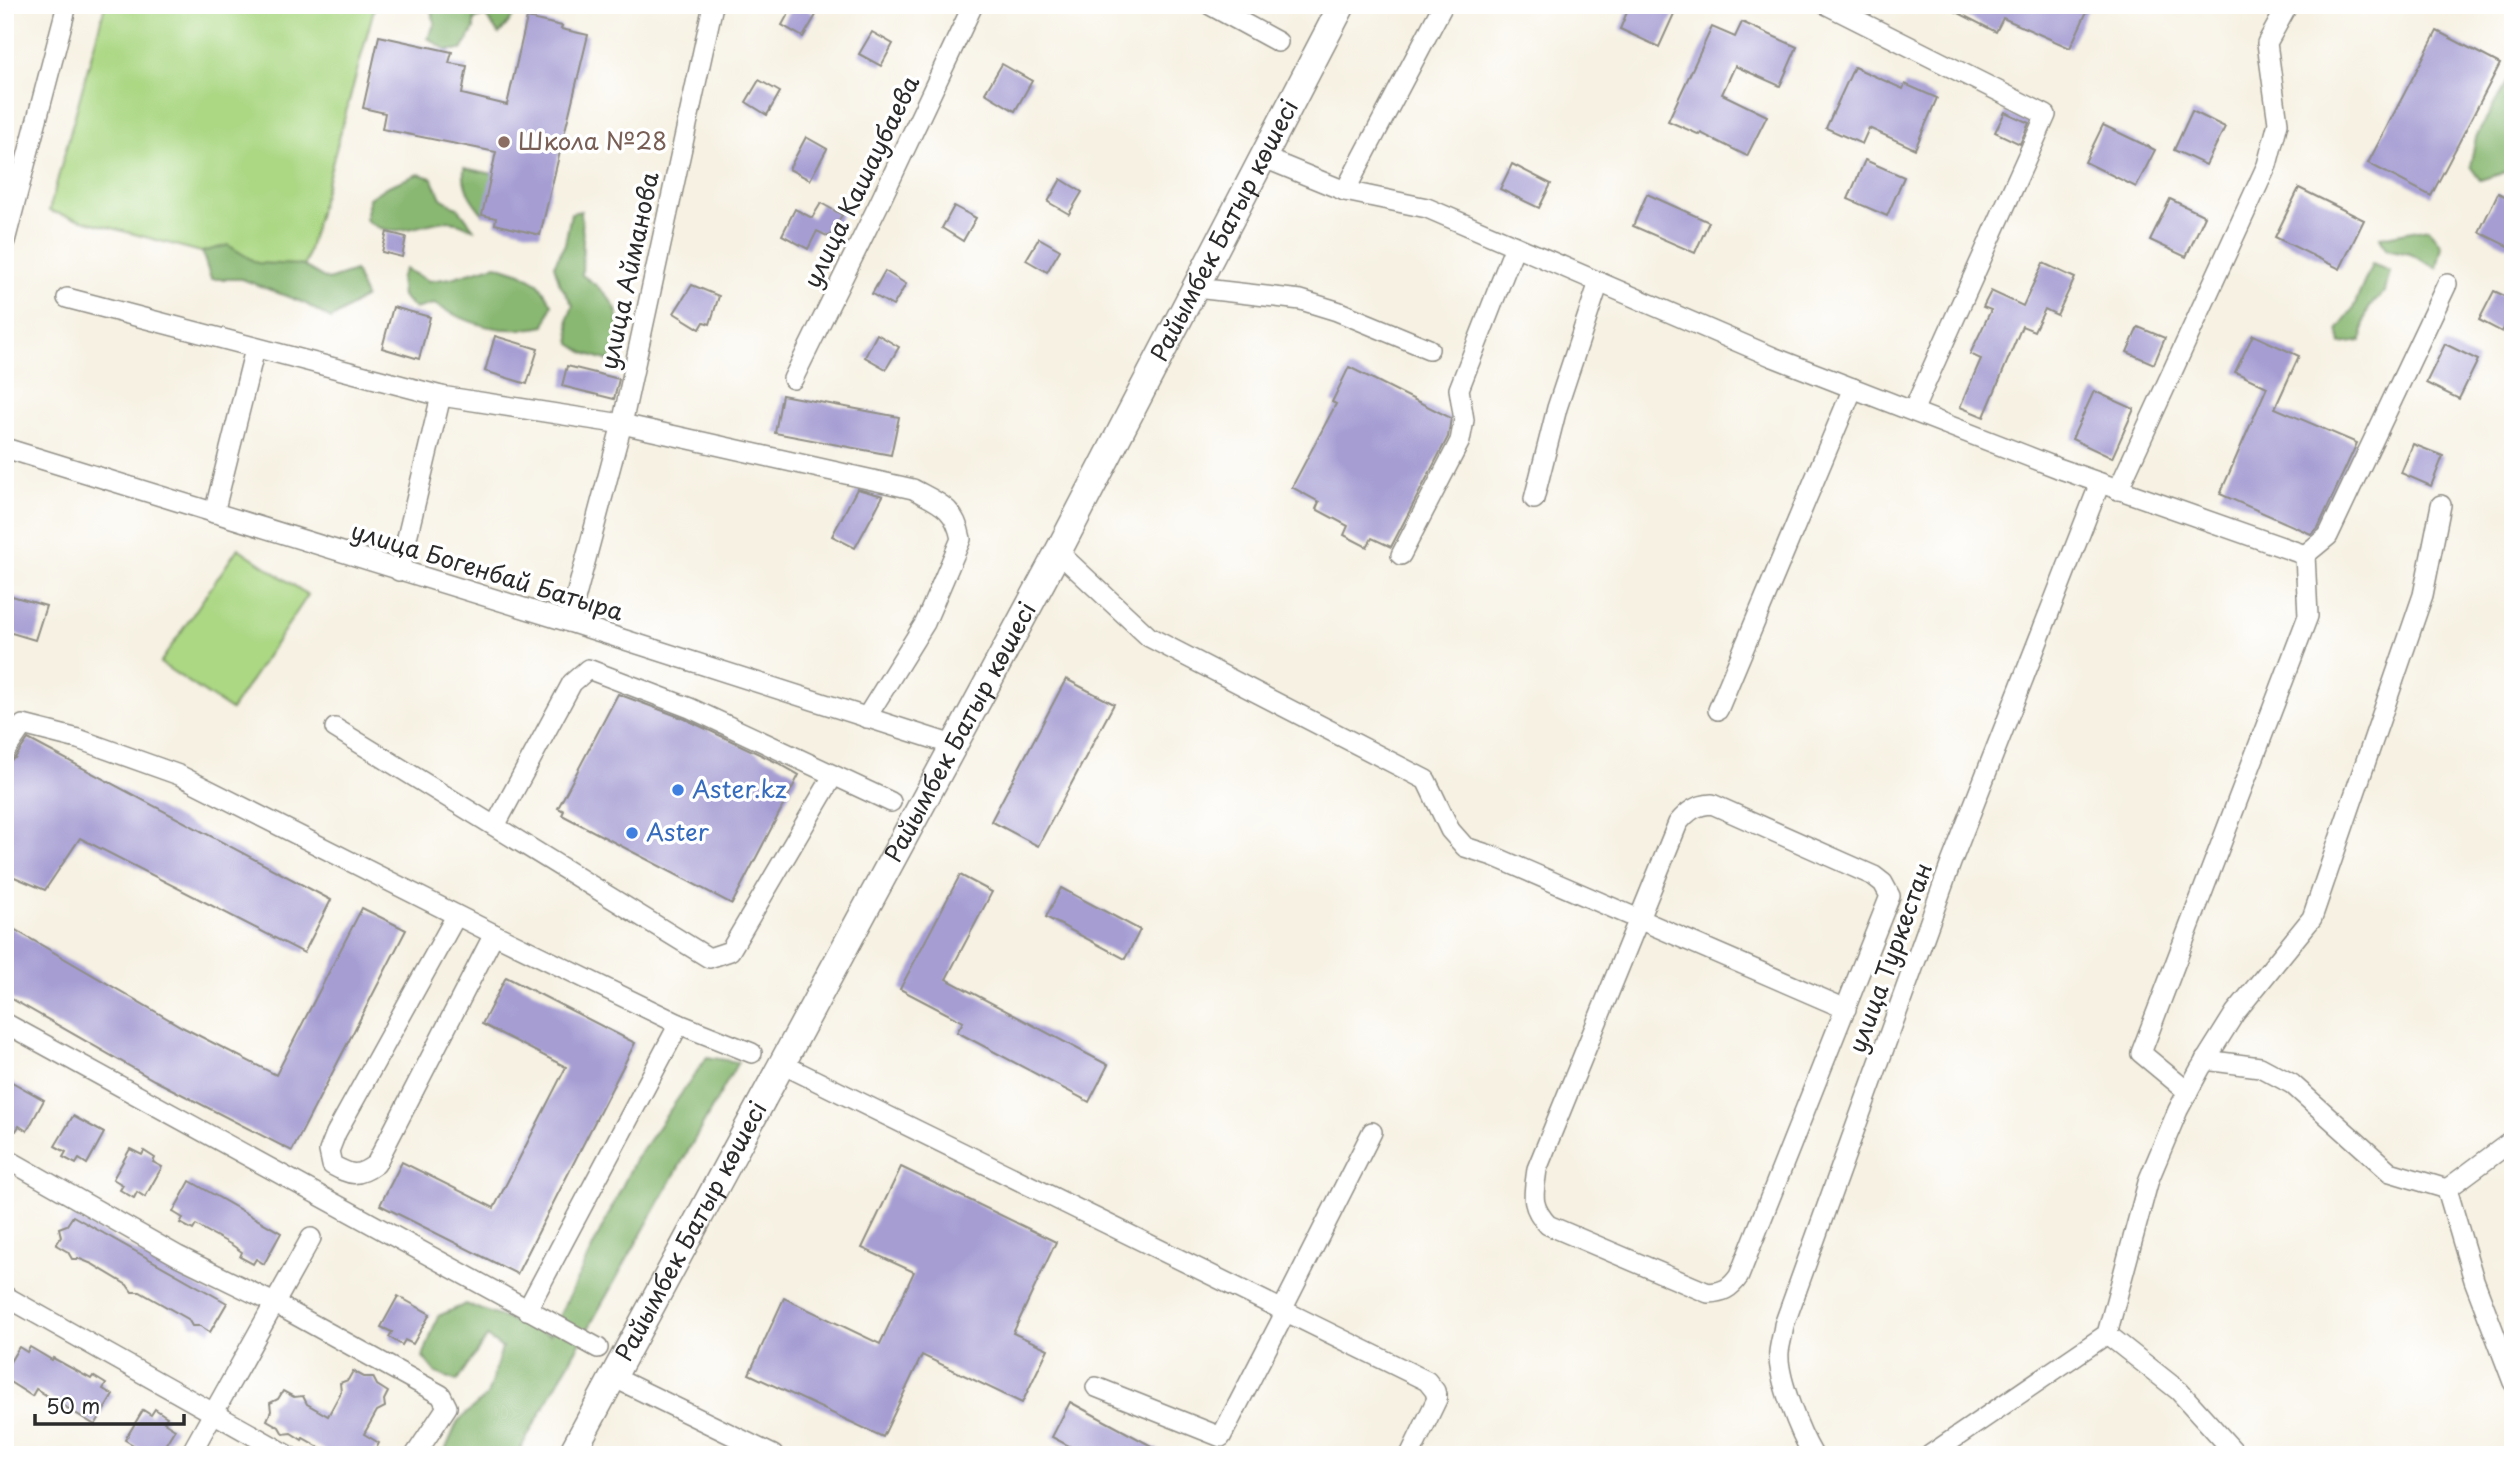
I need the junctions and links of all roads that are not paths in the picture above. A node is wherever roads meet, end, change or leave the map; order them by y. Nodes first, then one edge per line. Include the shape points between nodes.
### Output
1 (67, 5) edge
2 (713, 5) edge
3 (973, 5) edge
4 (1210, 5) edge
5 (1342, 5) edge
6 (1443, 5) edge
7 (1827, 5) edge
8 (2288, 5) edge
9 (1278, 42) dead end
10 (1262, 158) junction
11 (1345, 191) junction
12 (11, 198) edge
13 (5, 241) edge
14 (1515, 246) junction
15 (1599, 282) junction
16 (2447, 284) dead end
17 (1196, 288) junction
18 (67, 298) dead end
19 (255, 349) junction
20 (1429, 349) dead end
21 (793, 379) dead end
22 (1853, 388) junction
23 (441, 396) junction
24 (1913, 411) junction
25 (622, 424) junction
26 (5, 448) edge
27 (2109, 486) junction
28 (1534, 499) dead end
29 (2441, 505) dead end
30 (214, 513) junction
31 (1058, 552) junction
32 (1401, 555) dead end
33 (2305, 555) junction
34 (399, 571) junction
35 (569, 622) junction
36 (1718, 710) dead end
37 (866, 718) junction
38 (335, 728) dead end
39 (953, 745) junction
40 (5, 751) edge
41 (833, 776) junction
42 (891, 802) dead end
43 (495, 826) junction
44 (456, 916) junction
45 (1640, 920) junction
46 (494, 934) junction
47 (1846, 1009) junction
48 (5, 1023) edge
49 (679, 1024) junction
50 (752, 1053) dead end
51 (2205, 1060) junction
52 (782, 1064) junction
53 (2188, 1092) junction
54 (1373, 1132) dead end
55 (2513, 1140) edge
56 (5, 1158) edge
57 (2447, 1189) junction
58 (311, 1238) dead end
59 (5, 1296) edge
60 (274, 1303) junction
61 (527, 1310) junction
62 (1282, 1310) junction
63 (2107, 1334) junction
64 (598, 1348) dead end
65 (613, 1377) junction
66 (2513, 1382) edge
67 (1096, 1387) dead end
68 (213, 1413) junction
69 (190, 1455) edge
70 (288, 1455) edge
71 (415, 1455) edge
72 (570, 1455) edge
73 (773, 1455) edge
74 (1410, 1455) edge
75 (1813, 1455) edge
76 (1930, 1455) edge
77 (2236, 1455) edge

1 - 12 street
2 - 25 street, улица Айманова
3 - 21 street, улица Кашаубаева
4 - 9 street
5 - 10 main road, Райымбек Батыр көшесі
6 - 11 street
7 - 24 street via 2046,115
8 - 27 street, улица Туркестан via 2267,43 2278,123 2267,165
10 - 11 street
10 - 17 main road, Райымбек Батыр көшесі
11 - 14 street via 1427,208
12 - 13 street
14 - 15 street
14 - 32 street via 1459,388 1464,420 1460,440
15 - 22 street
15 - 28 street via 1557,408
16 - 33 street via 2328,536
17 - 20 street via 1301,300 1337,310
17 - 31 main road, Райымбек Батыр көшесі
18 - 19 street
19 - 23 street
19 - 30 street
22 - 24 street
22 - 36 street
23 - 25 street
23 - 34 street
24 - 27 street
25 - 35 street, улица Айманова
25 - 37 street via 913,489 950,510 961,539 925,623
26 - 30 street, улица Богенбай Батыра
27 - 33 street
27 - 75 street, улица Туркестан via 1951,863 1784,1325 1778,1354 1782,1377
29 - 51 street via 2423,595 2312,918 2235,1013
30 - 34 street, улица Богенбай Батыра
31 - 39 main road, Райымбек Батыр көшесі
31 - 45 street via 1149,637 1426,780 1450,830 1465,847
33 - 53 street via 2308,616 2141,1053
34 - 35 street, улица Богенбай Батыра
35 - 37 street, улица Богенбай Батыра
37 - 39 street, улица Богенбай Батыра
38 - 43 street
39 - 52 main road, Райымбек Батыр көшесі
40 - 44 street via 23,724 179,775
41 - 42 street
41 - 43 street via 690,708 587,669 572,683
41 - 43 street via 730,951 709,958
44 - 46 street
44 - 46 street via 336,1133 329,1151 332,1165 349,1174 364,1173 376,1164
45 - 47 street
45 - 47 street via 1678,823 1699,805 1712,804 1883,883 1890,897
45 - 47 street via 1537,1169 1533,1201 1548,1225 1708,1293 1731,1287
46 - 49 street
48 - 61 street
49 - 50 street
49 - 61 street
51 - 53 street
51 - 57 street via 2260,1067 2292,1084 2390,1172
52 - 62 street
52 - 65 main road, Райымбек Батыр көшесі
53 - 63 street via 2149,1180
54 - 62 street
55 - 57 street
56 - 60 street
57 - 66 street via 2474,1280
58 - 60 street
59 - 68 street
60 - 68 street
60 - 71 street via 441,1395 447,1407
61 - 64 street
62 - 67 street via 1282,1319 1221,1437
62 - 74 street via 1427,1381 1437,1399
63 - 76 street
63 - 77 street via 2179,1391
65 - 72 main road, Райымбек Батыр көшесі
65 - 73 street
68 - 69 street
68 - 70 street

